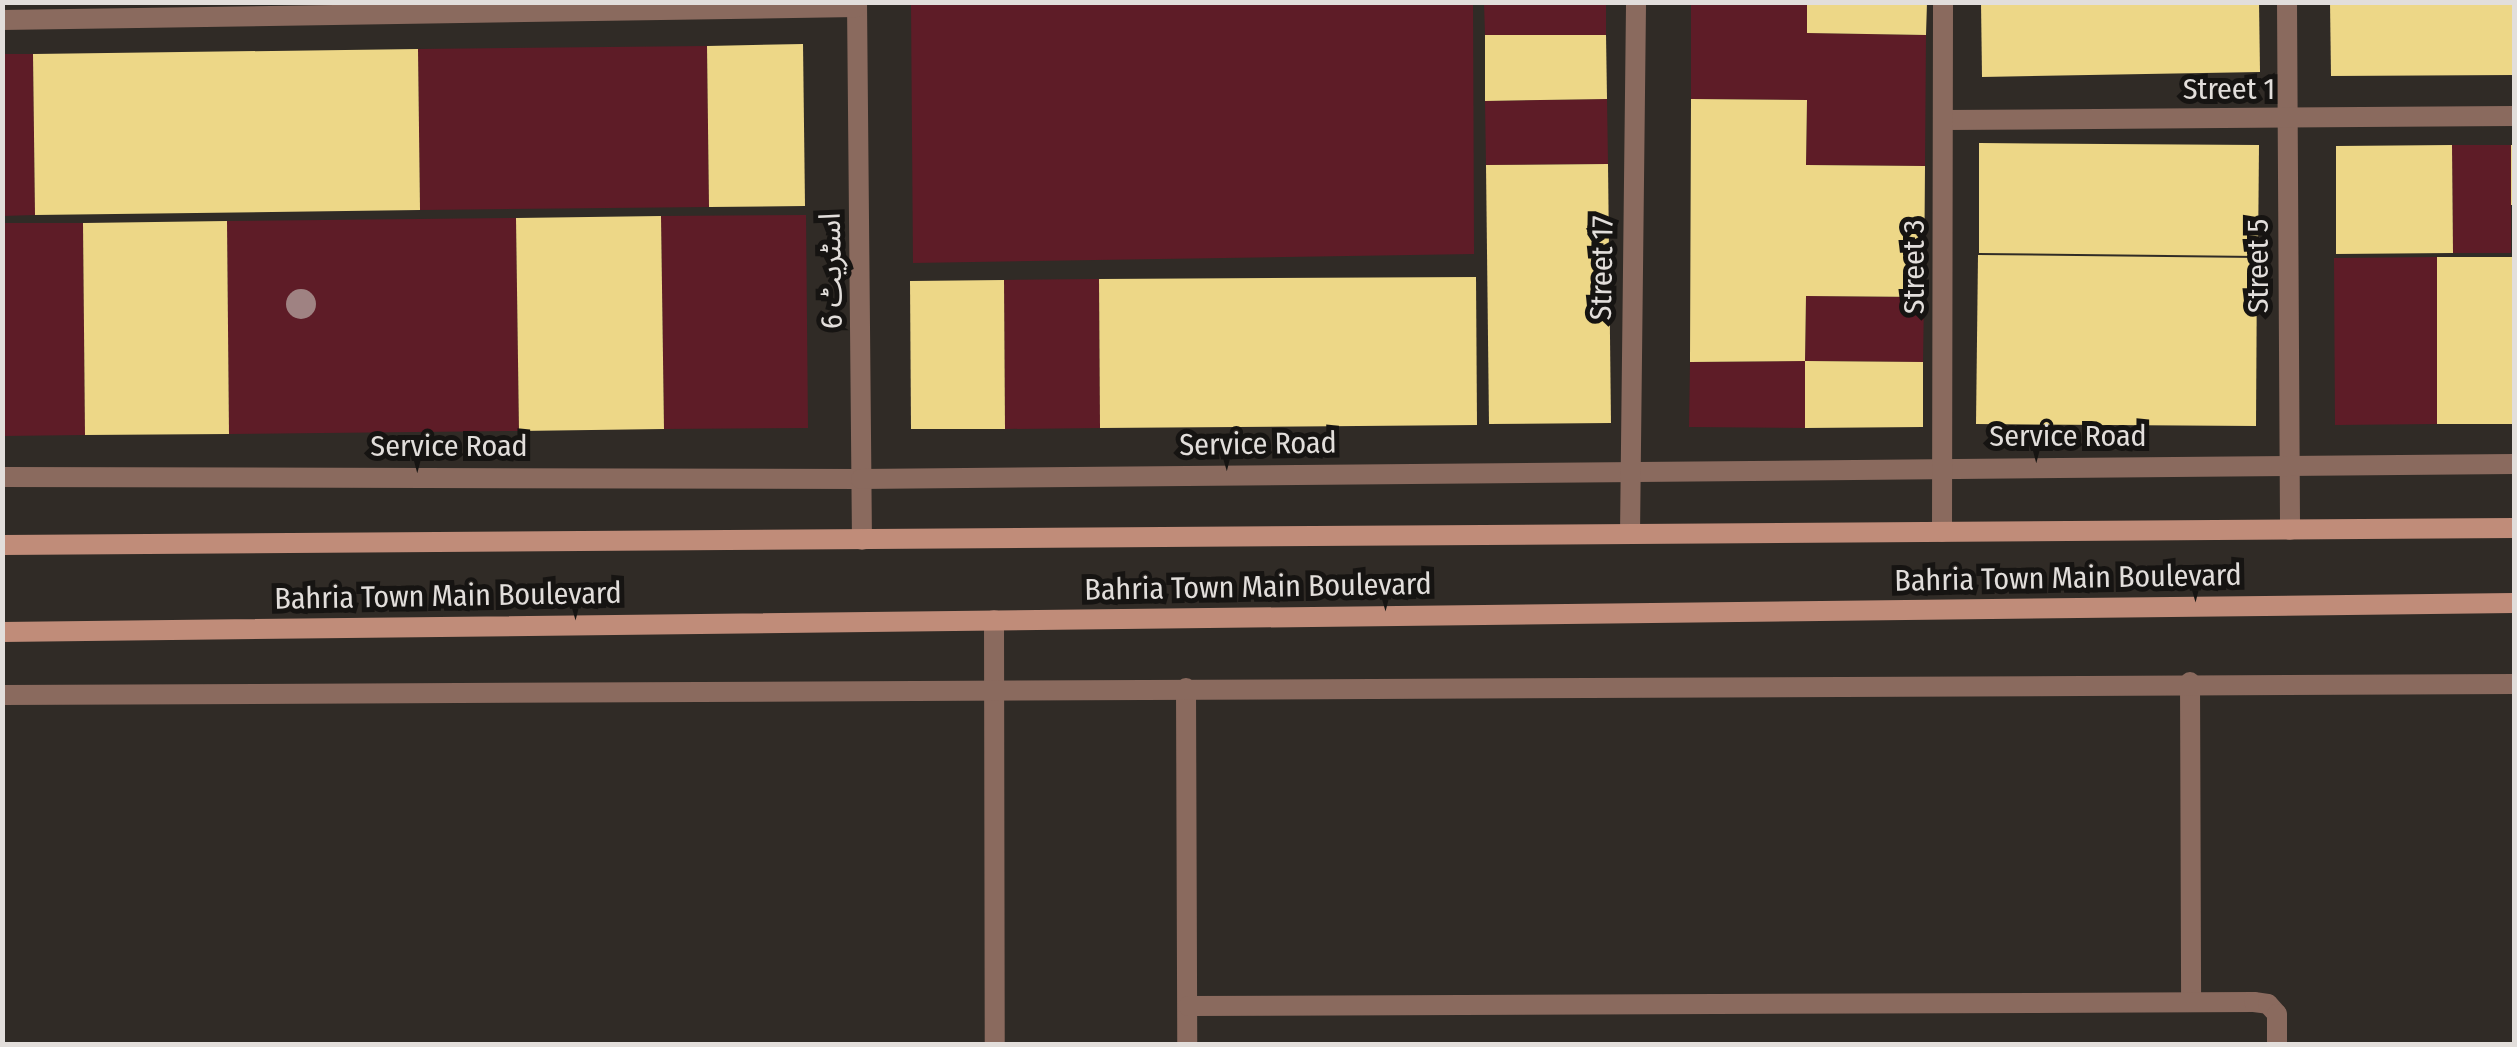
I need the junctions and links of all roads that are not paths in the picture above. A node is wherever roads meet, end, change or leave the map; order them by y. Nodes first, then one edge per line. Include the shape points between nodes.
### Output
1 (1636, 2) edge
2 (1943, 2) edge
3 (2287, 2) edge
4 (858, 5) edge
5 (11, 14) edge
6 (2514, 116) edge
7 (2288, 118) junction
8 (1944, 120) junction
9 (2514, 464) edge
10 (2289, 465) junction
11 (1943, 467) junction
12 (1630, 470) junction
13 (2, 477) edge
14 (861, 478) junction
15 (2514, 528) edge
16 (2290, 530) junction
17 (1942, 532) junction
18 (1630, 534) junction
19 (862, 540) junction
20 (2, 545) edge
21 (2514, 603) edge
22 (994, 620) junction
23 (2, 632) edge
24 (2190, 682) junction
25 (2514, 684) edge
26 (994, 687) junction
27 (1186, 688) junction
28 (2, 696) edge
29 (2191, 1000) junction
30 (1188, 1006) junction
31 (995, 1044) edge
32 (1187, 1044) edge
33 (2277, 1044) edge

1 - 12 street, Street 17
2 - 8 street, Street 3
3 - 7 street, Street 5
4 - 5 street
4 - 14 street, اسٹریٹ 6
6 - 7 street, Street 1
7 - 8 street, Street 1
7 - 10 street, Street 5
8 - 11 street, Street 3
9 - 10 street, Service Road
10 - 11 street, Service Road
10 - 16 street, Street 5
11 - 12 street, Service Road
11 - 17 street, Street 3
12 - 14 street, Service Road
12 - 18 street, Street 17
13 - 14 street, Service Road
14 - 19 street, اسٹریٹ 6
15 - 16 main road, Bahria Town Main Boulevard
16 - 17 main road, Bahria Town Main Boulevard
17 - 18 main road, Bahria Town Main Boulevard
18 - 19 main road, Bahria Town Main Boulevard
19 - 20 main road, Bahria Town Main Boulevard
21 - 22 main road, Bahria Town Main Boulevard
22 - 23 main road, Bahria Town Main Boulevard
22 - 26 street
24 - 25 street
24 - 27 street
24 - 29 street
26 - 27 street
26 - 28 street
26 - 31 street
27 - 30 street
29 - 30 street
29 - 33 street via 2268,1004 2276,1014
30 - 32 street

